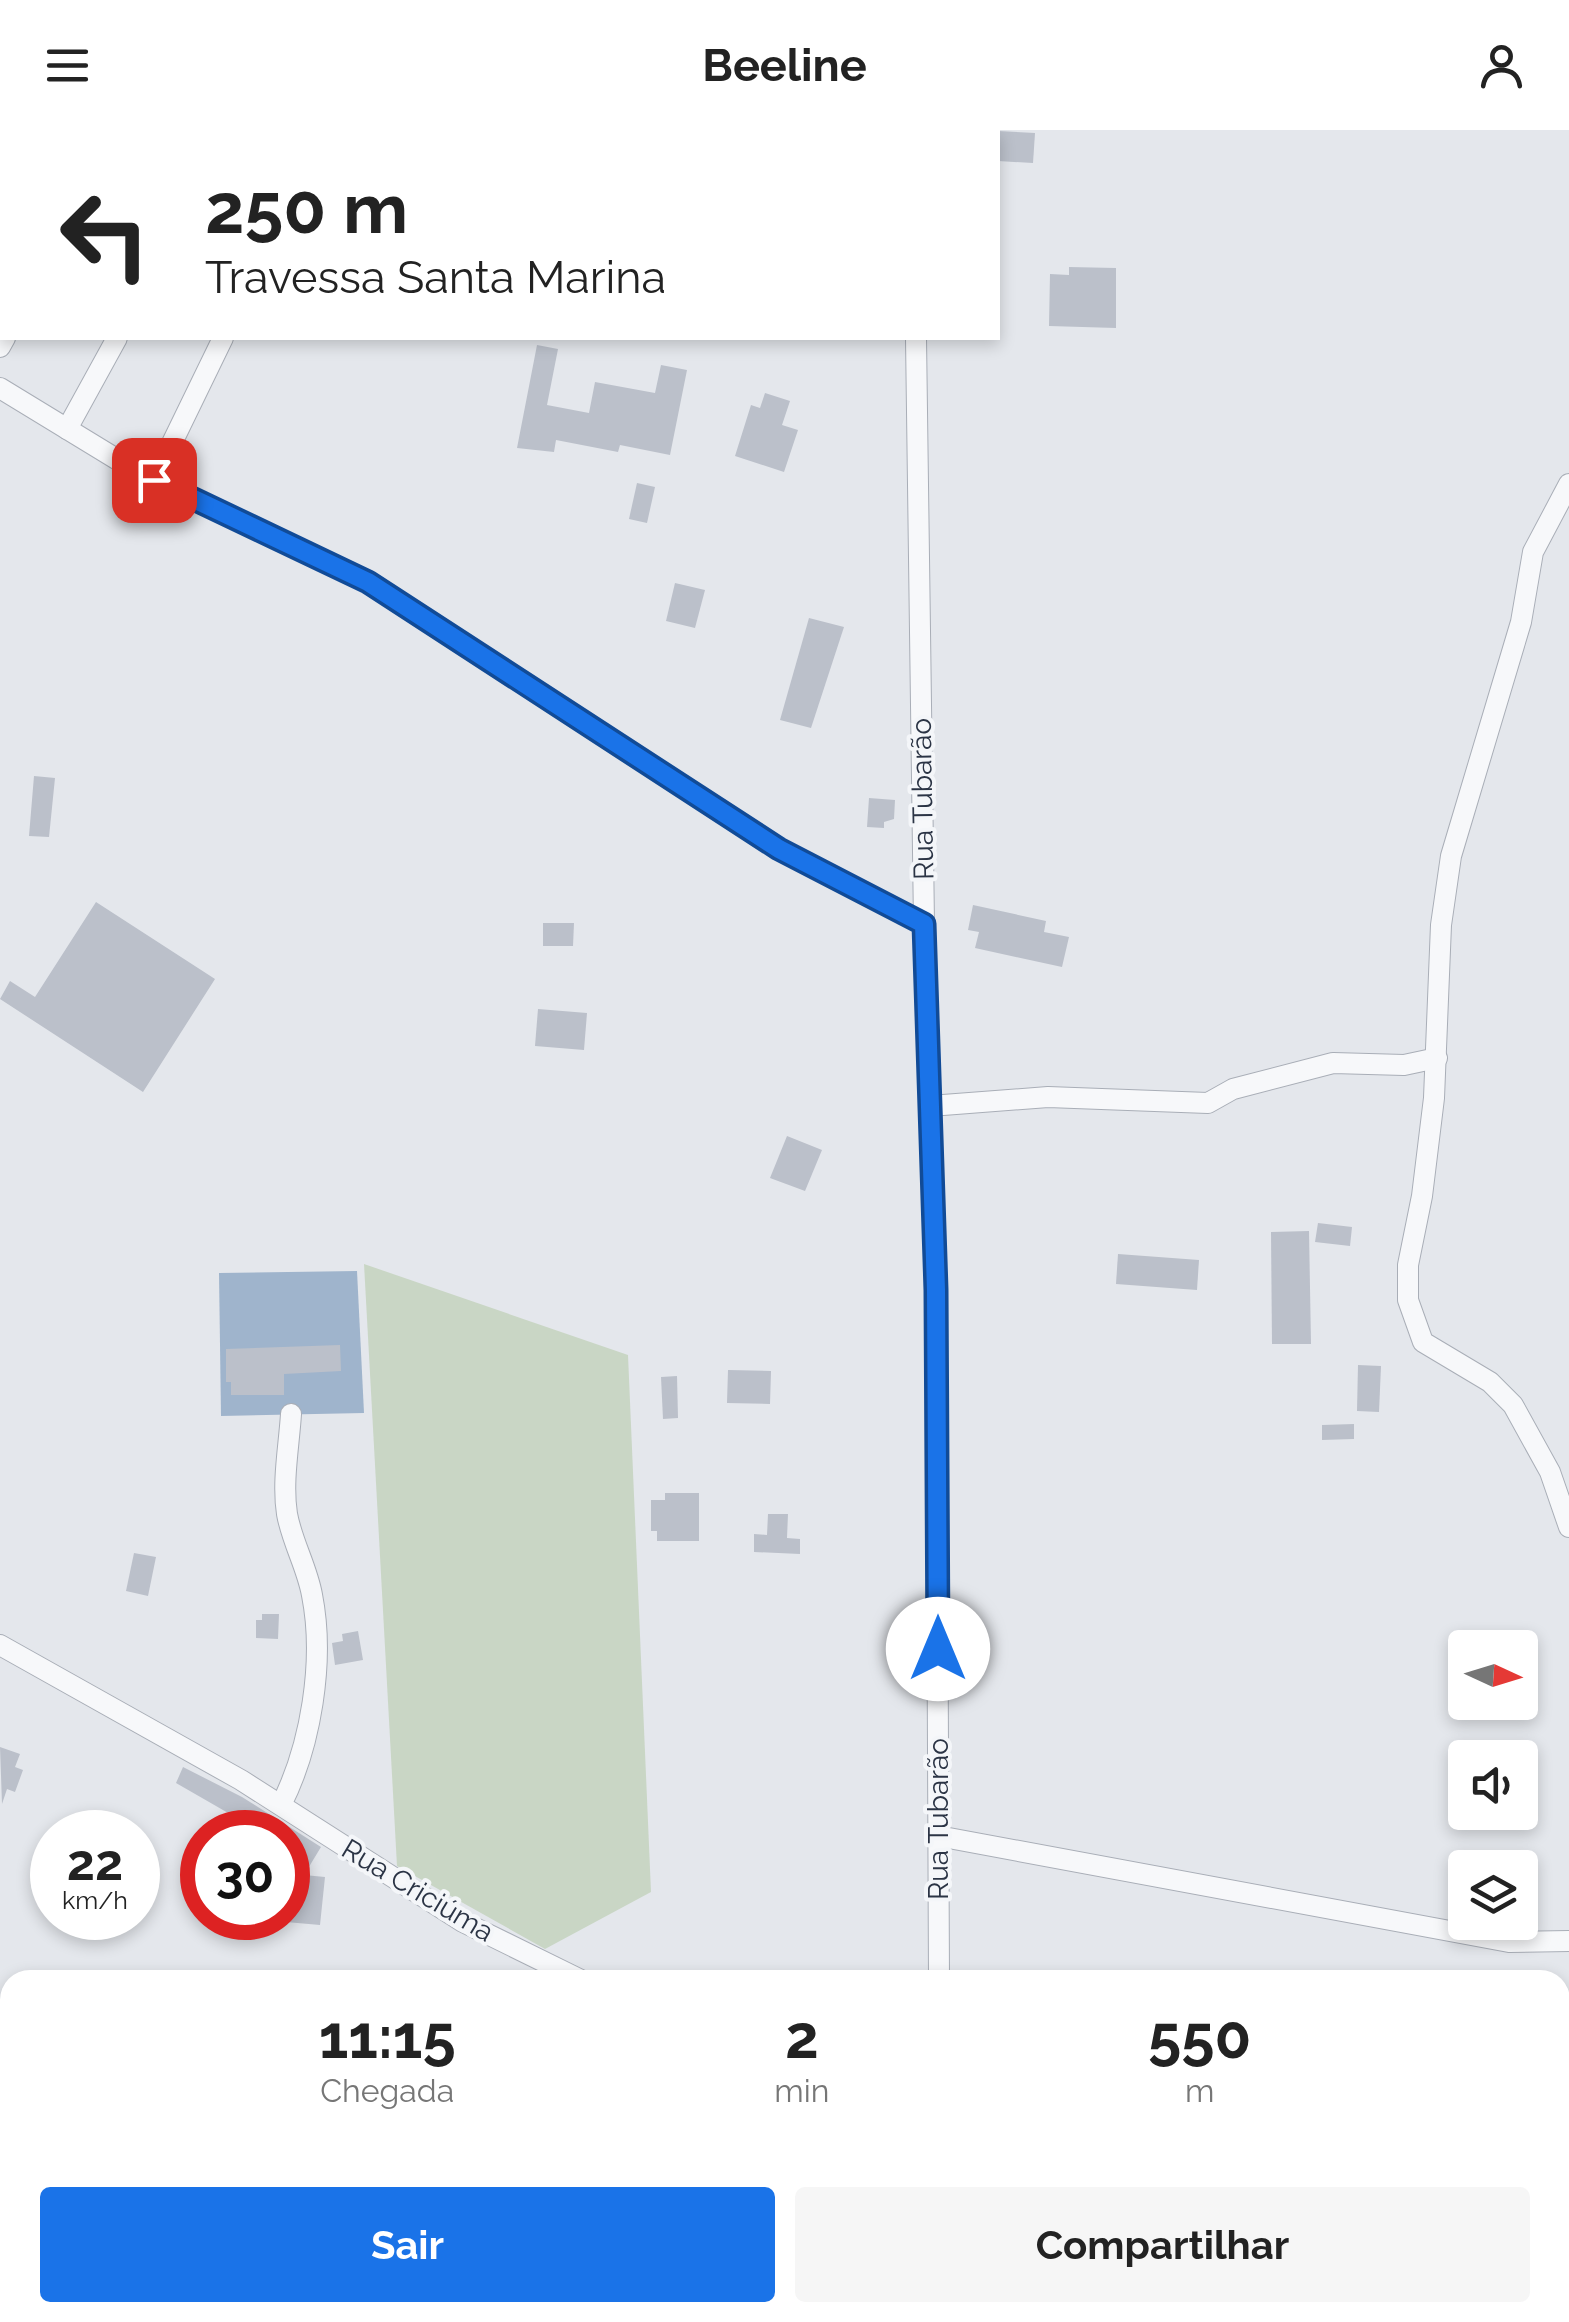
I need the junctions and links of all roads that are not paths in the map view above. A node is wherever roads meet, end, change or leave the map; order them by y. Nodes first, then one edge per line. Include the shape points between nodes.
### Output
1 (117, 340) edge
2 (222, 340) edge
3 (916, 340) edge
4 (0, 388) edge
5 (66, 429) junction
6 (154, 480) junction
7 (1569, 484) edge
8 (924, 924) junction
9 (1436, 1058) junction
10 (930, 1106) junction
11 (291, 1414) dead end
12 (1569, 1528) edge
13 (0, 1644) edge
14 (281, 1805) junction
15 (938, 1836) junction
16 (1569, 1941) edge
17 (561, 1970) edge
18 (939, 1970) edge

1 - 5 street
2 - 6 street
3 - 8 street, Rua Tubarão
4 - 5 street
5 - 6 street
6 - 8 street via 368,582 779,849
7 - 9 street via 1533,552 1516,641 1450,856
8 - 10 street, Rua Tubarão
9 - 10 street via 1394,1066 1333,1063 1233,1089 1208,1103 1048,1097
9 - 12 street via 1428,1159 1408,1264 1411,1311 1423,1342 1490,1382 1513,1405 1550,1472
10 - 15 street, Rua Tubarão
11 - 14 street via 286,1512 316,1624 303,1744
13 - 14 street, Rua Criciúma
14 - 17 street, Rua Criciúma via 463,1922
15 - 16 street via 1509,1942
15 - 18 street, Rua Tubarão

